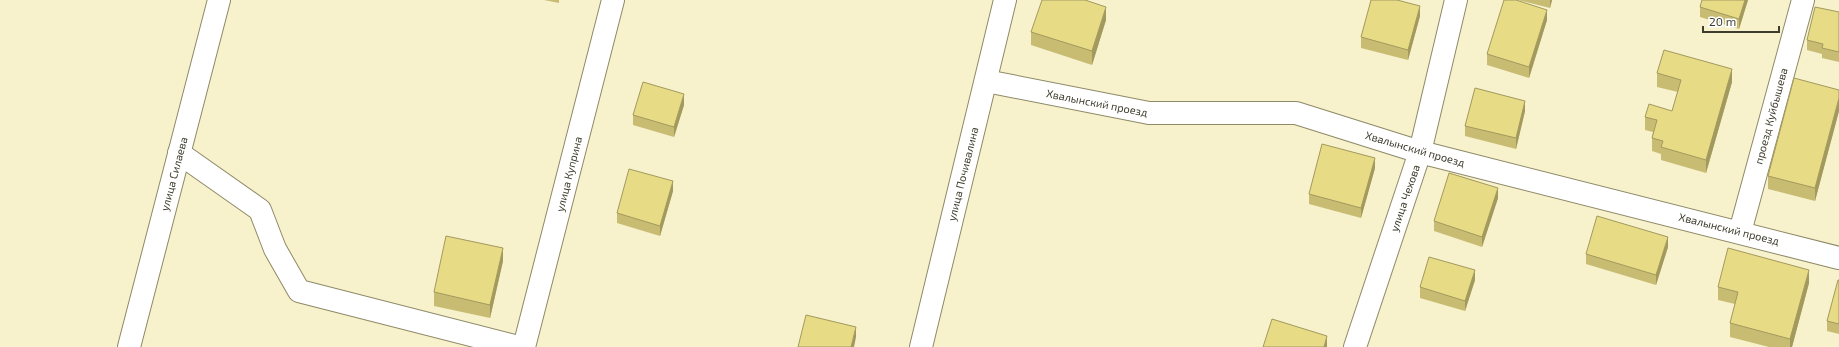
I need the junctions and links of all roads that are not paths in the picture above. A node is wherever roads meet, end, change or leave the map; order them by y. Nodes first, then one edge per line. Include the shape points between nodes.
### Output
1 (219, 0) edge
2 (613, 0) edge
3 (1005, 0) edge
4 (1456, 0) edge
5 (1803, 0) edge
6 (986, 81) junction
7 (1420, 152) junction
8 (179, 153) junction
9 (1740, 232) junction
10 (1839, 258) edge
11 (925, 346) edge
12 (129, 347) edge
13 (518, 347) edge
14 (524, 347) edge
15 (1355, 347) edge

1 - 8 street, улица Силаева
2 - 14 street, улица Куприна
3 - 6 street, улица Почивалина
4 - 7 street, улица Чехова
5 - 9 street, проезд Куйбышева
6 - 7 street, Хвалынский проезд via 1149,114 1296,114
6 - 11 street, улица Почивалина
7 - 9 street, Хвалынский проезд
7 - 15 street, улица Чехова
8 - 12 street, улица Силаева
8 - 13 street via 260,210 275,249 299,291
9 - 10 street, Хвалынский проезд

